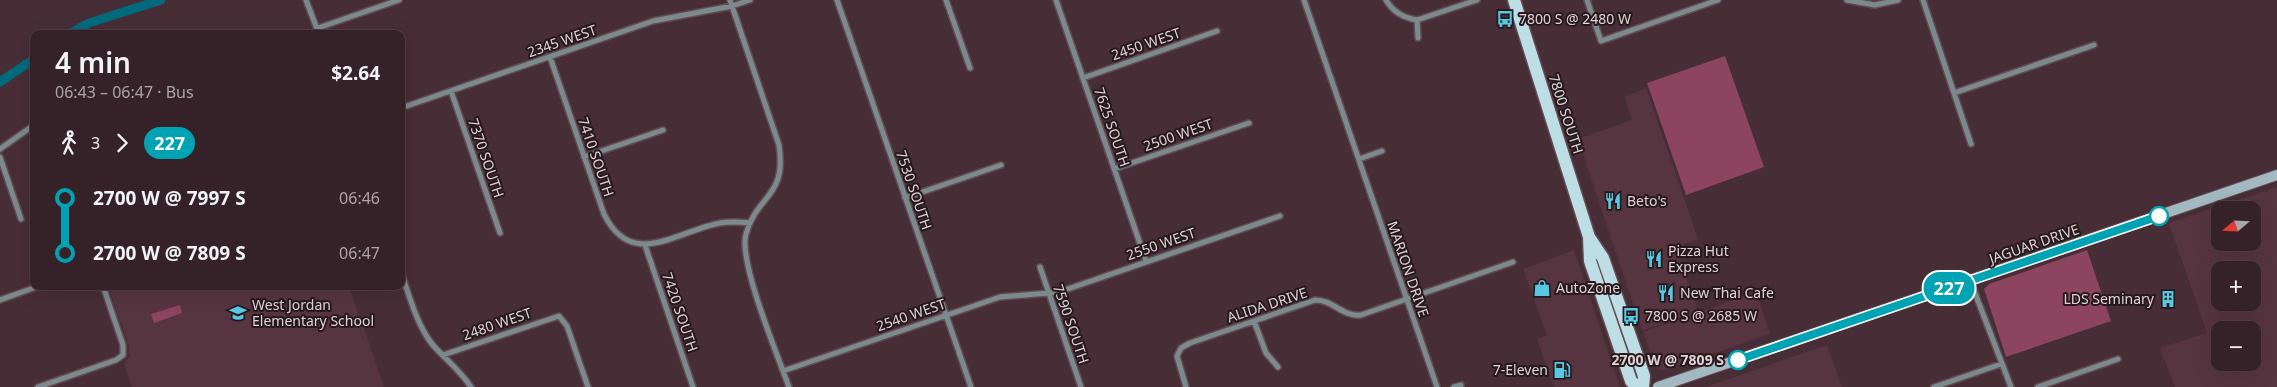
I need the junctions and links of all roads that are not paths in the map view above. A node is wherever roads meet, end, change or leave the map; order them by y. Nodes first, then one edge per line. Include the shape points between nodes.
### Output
1 (306, 0) edge
2 (399, 0) edge
3 (730, 0) edge
4 (750, 0) edge
5 (837, 0) edge
6 (946, 0) edge
7 (1056, 0) edge
8 (1304, 0) edge
9 (1386, 0) edge
10 (1477, 0) edge
11 (1514, 0) edge
12 (1587, 0) edge
13 (1718, 0) edge
14 (1847, 0) edge
15 (1898, 0) edge
16 (1923, 0) edge
17 (732, 6) junction
18 (1417, 20) junction
19 (318, 30) edge
20 (321, 30) edge
21 (1217, 31) dead end
22 (1418, 38) dead end
23 (2094, 45) dead end
24 (550, 57) junction
25 (970, 68) dead end
26 (1083, 78) junction
27 (451, 91) junction
28 (1954, 93) junction
29 (405, 107) edge
30 (1249, 123) dead end
31 (30, 128) edge
32 (663, 130) dead end
33 (1971, 144) dead end
34 (0, 149) edge
35 (1382, 151) dead end
36 (0, 157) edge
37 (584, 157) junction
38 (1359, 159) junction
39 (1001, 165) dead end
40 (1114, 169) junction
41 (2277, 175) edge
42 (905, 198) junction
43 (1280, 216) dead end
44 (21, 219) dead end
45 (750, 223) junction
46 (500, 233) dead end
47 (1589, 237) junction
48 (645, 244) junction
49 (1146, 261) junction
50 (1513, 262) dead end
51 (1040, 268) dead end
52 (1970, 280) junction
53 (405, 283) edge
54 (30, 289) edge
55 (104, 290) edge
56 (1049, 293) junction
57 (0, 300) edge
58 (1407, 300) junction
59 (946, 315) junction
60 (1254, 321) junction
61 (443, 356) junction
62 (2118, 359) dead end
63 (2001, 364) junction
64 (1278, 366) dead end
65 (783, 371) junction
66 (1461, 385) dead end
67 (38, 387) edge
68 (471, 387) edge
69 (588, 387) edge
70 (693, 387) edge
71 (789, 387) edge
72 (971, 387) edge
73 (1081, 387) edge
74 (1186, 387) edge
75 (1437, 387) edge
76 (1454, 387) edge
77 (1637, 387) edge
78 (1643, 387) edge
79 (1658, 387) edge
80 (1934, 387) edge
81 (2011, 387) edge
82 (2038, 387) edge

1 - 19 street
2 - 20 street
3 - 17 street
4 - 17 street, 2345 WEST
5 - 42 street, 7530 SOUTH
6 - 25 street
7 - 26 street, 7625 SOUTH
8 - 38 street, MARION DRIVE
9 - 18 street via 1394,11
10 - 18 street
11 - 47 main road, 7800 SOUTH
12 - 13 street via 1601,41
14 - 15 street via 1875,5
16 - 28 street
17 - 24 street, 2345 WEST via 665,18
17 - 45 street via 781,157 775,189
18 - 22 street
21 - 26 street, 2450 WEST
23 - 28 street
24 - 27 street, 2345 WEST
24 - 37 street, 7410 SOUTH
26 - 40 street, 7625 SOUTH
27 - 29 street, 2345 WEST
27 - 46 street, 7370 SOUTH
28 - 33 street
30 - 40 street, 2500 WEST
31 - 34 street
32 - 37 street
35 - 38 street
36 - 44 street
37 - 48 street, 7410 SOUTH via 610,225 625,239
38 - 58 street, MARION DRIVE
39 - 42 street
40 - 49 street, 7625 SOUTH
41 - 52 main road, JAGUAR DRIVE
42 - 59 street, 7530 SOUTH
43 - 49 street, 2550 WEST
45 - 48 street via 717,223
45 - 65 street via 745,235 745,259
47 - 77 main road, 7800 SOUTH via 1590,260 1631,382
47 - 78 main road, 7800 SOUTH via 1603,258 1644,376
48 - 70 street, 7420 SOUTH
49 - 56 street, 2550 WEST
50 - 58 street, ALIDA DRIVE
51 - 56 street, 7590 SOUTH
52 - 63 street
52 - 79 main road, JAGUAR DRIVE
53 - 61 street via 424,333
54 - 57 street
55 - 67 street via 124,354 116,360
56 - 59 street, 2540 WEST via 1000,297
56 - 73 street, 7590 SOUTH
58 - 60 street, ALIDA DRIVE via 1356,315 1315,300
58 - 75 street, MARION DRIVE
59 - 65 street, 2540 WEST
59 - 72 street, 7530 SOUTH
60 - 64 street via 1266,353
60 - 74 street, ALIDA DRIVE via 1181,348 1178,361
61 - 68 street
61 - 69 street, 2480 WEST via 559,316 567,326
62 - 82 street
63 - 80 street
63 - 81 street
65 - 71 street
66 - 76 street

